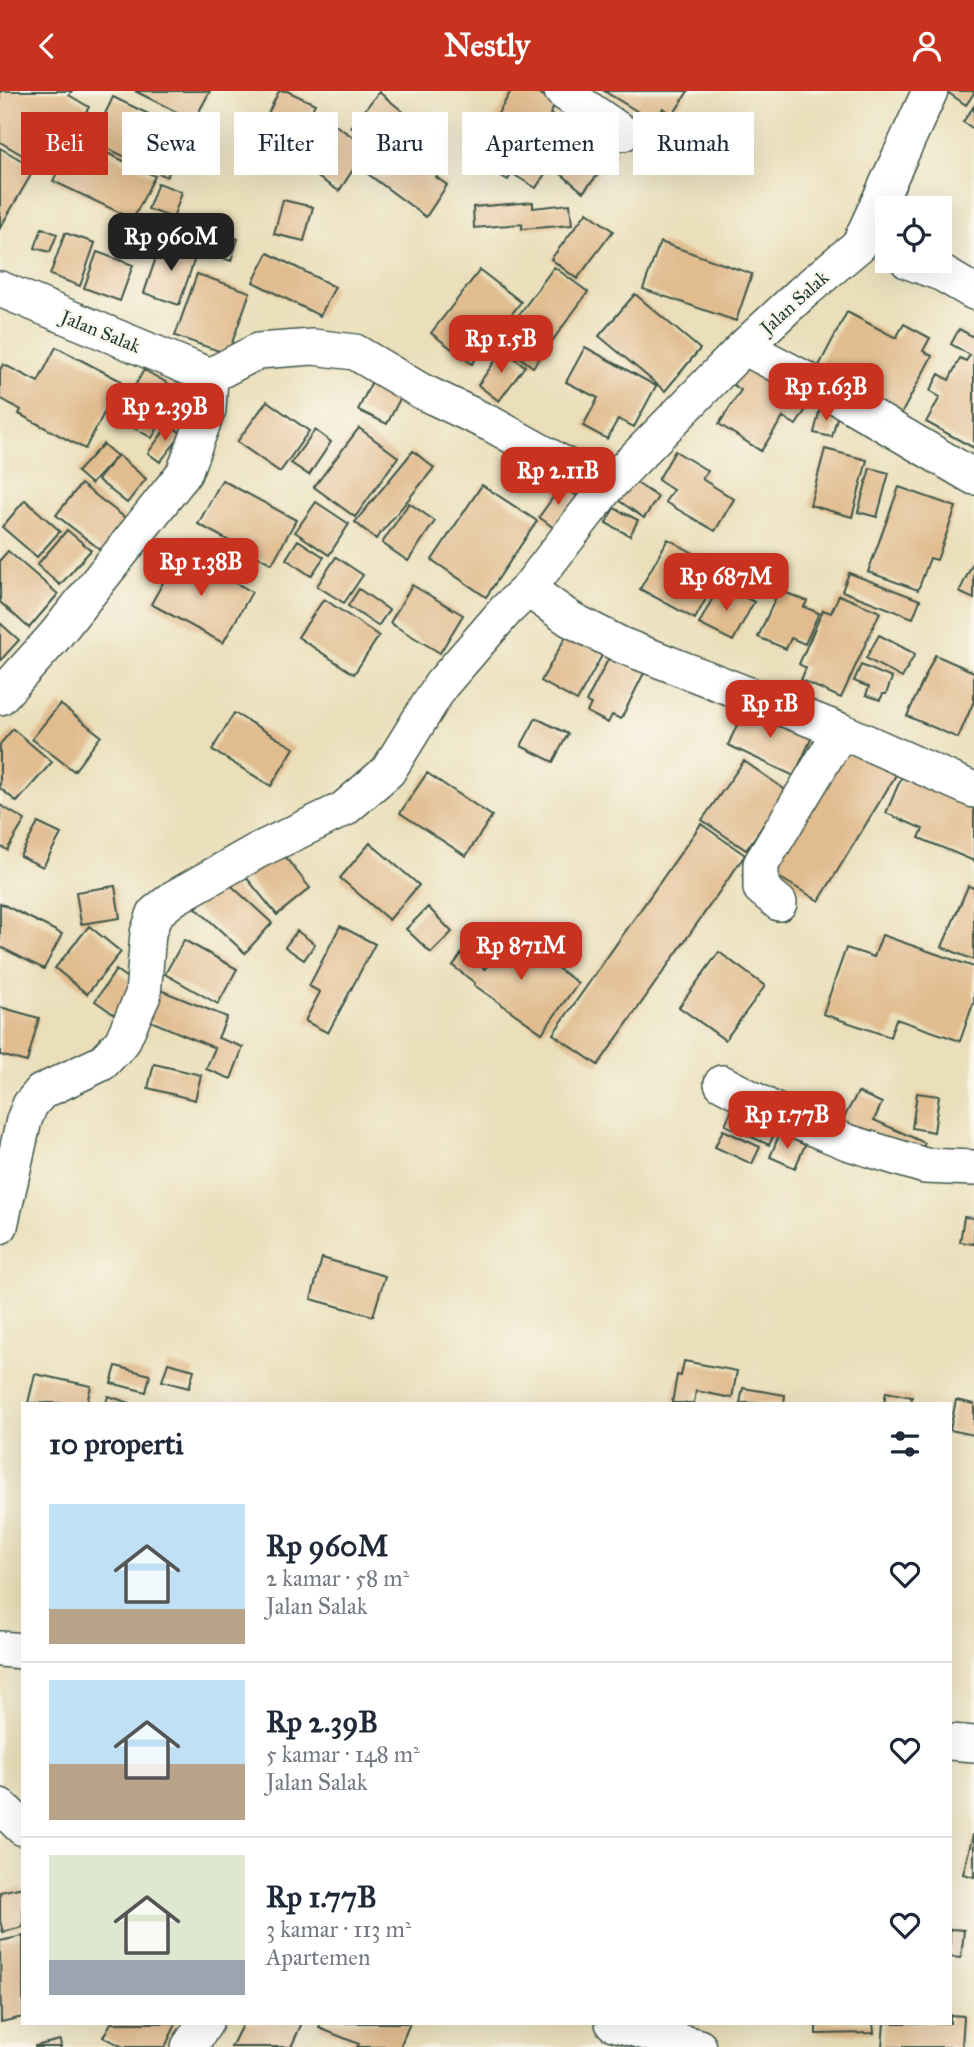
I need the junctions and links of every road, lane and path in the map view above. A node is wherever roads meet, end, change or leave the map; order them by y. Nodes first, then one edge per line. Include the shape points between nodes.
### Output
1 (562, 91) edge
2 (930, 91) edge
3 (623, 133) dead end
4 (873, 250) edge
5 (940, 273) edge
6 (0, 289) edge
7 (974, 292) edge
8 (744, 348) junction
9 (210, 376) junction
10 (974, 477) edge
11 (606, 488) junction
12 (528, 589) junction
13 (0, 697) edge
14 (841, 731) junction
15 (974, 789) edge
16 (779, 903) dead end
17 (722, 1083) dead end
18 (974, 1168) edge
19 (0, 1226) edge
20 (0, 1649) edge
21 (21, 1651) edge
22 (952, 1742) edge
23 (974, 1744) edge
24 (0, 1806) edge
25 (21, 1826) edge
26 (204, 2025) edge
27 (620, 2025) edge
28 (189, 2047) edge
29 (698, 2047) edge

1 - 3 street
2 - 4 street, Jalan Salak
4 - 8 street, Jalan Salak via 802,293
5 - 7 street
6 - 9 street, Jalan Salak
8 - 10 street
8 - 11 street, Jalan Salak
9 - 11 street via 258,351 313,347 355,352
9 - 13 street via 208,409 184,473 54,637
11 - 12 street, Jalan Salak
12 - 14 street via 570,619 621,645
12 - 19 street, Jalan Salak via 442,685 388,771 344,809 257,851 155,913 148,933 143,995 122,1042 102,1063 41,1092 30,1105
14 - 15 street
14 - 16 street via 761,865 761,888
17 - 18 street via 847,1142 925,1166
20 - 21 street
22 - 23 street
24 - 25 street
26 - 28 street
27 - 29 street

